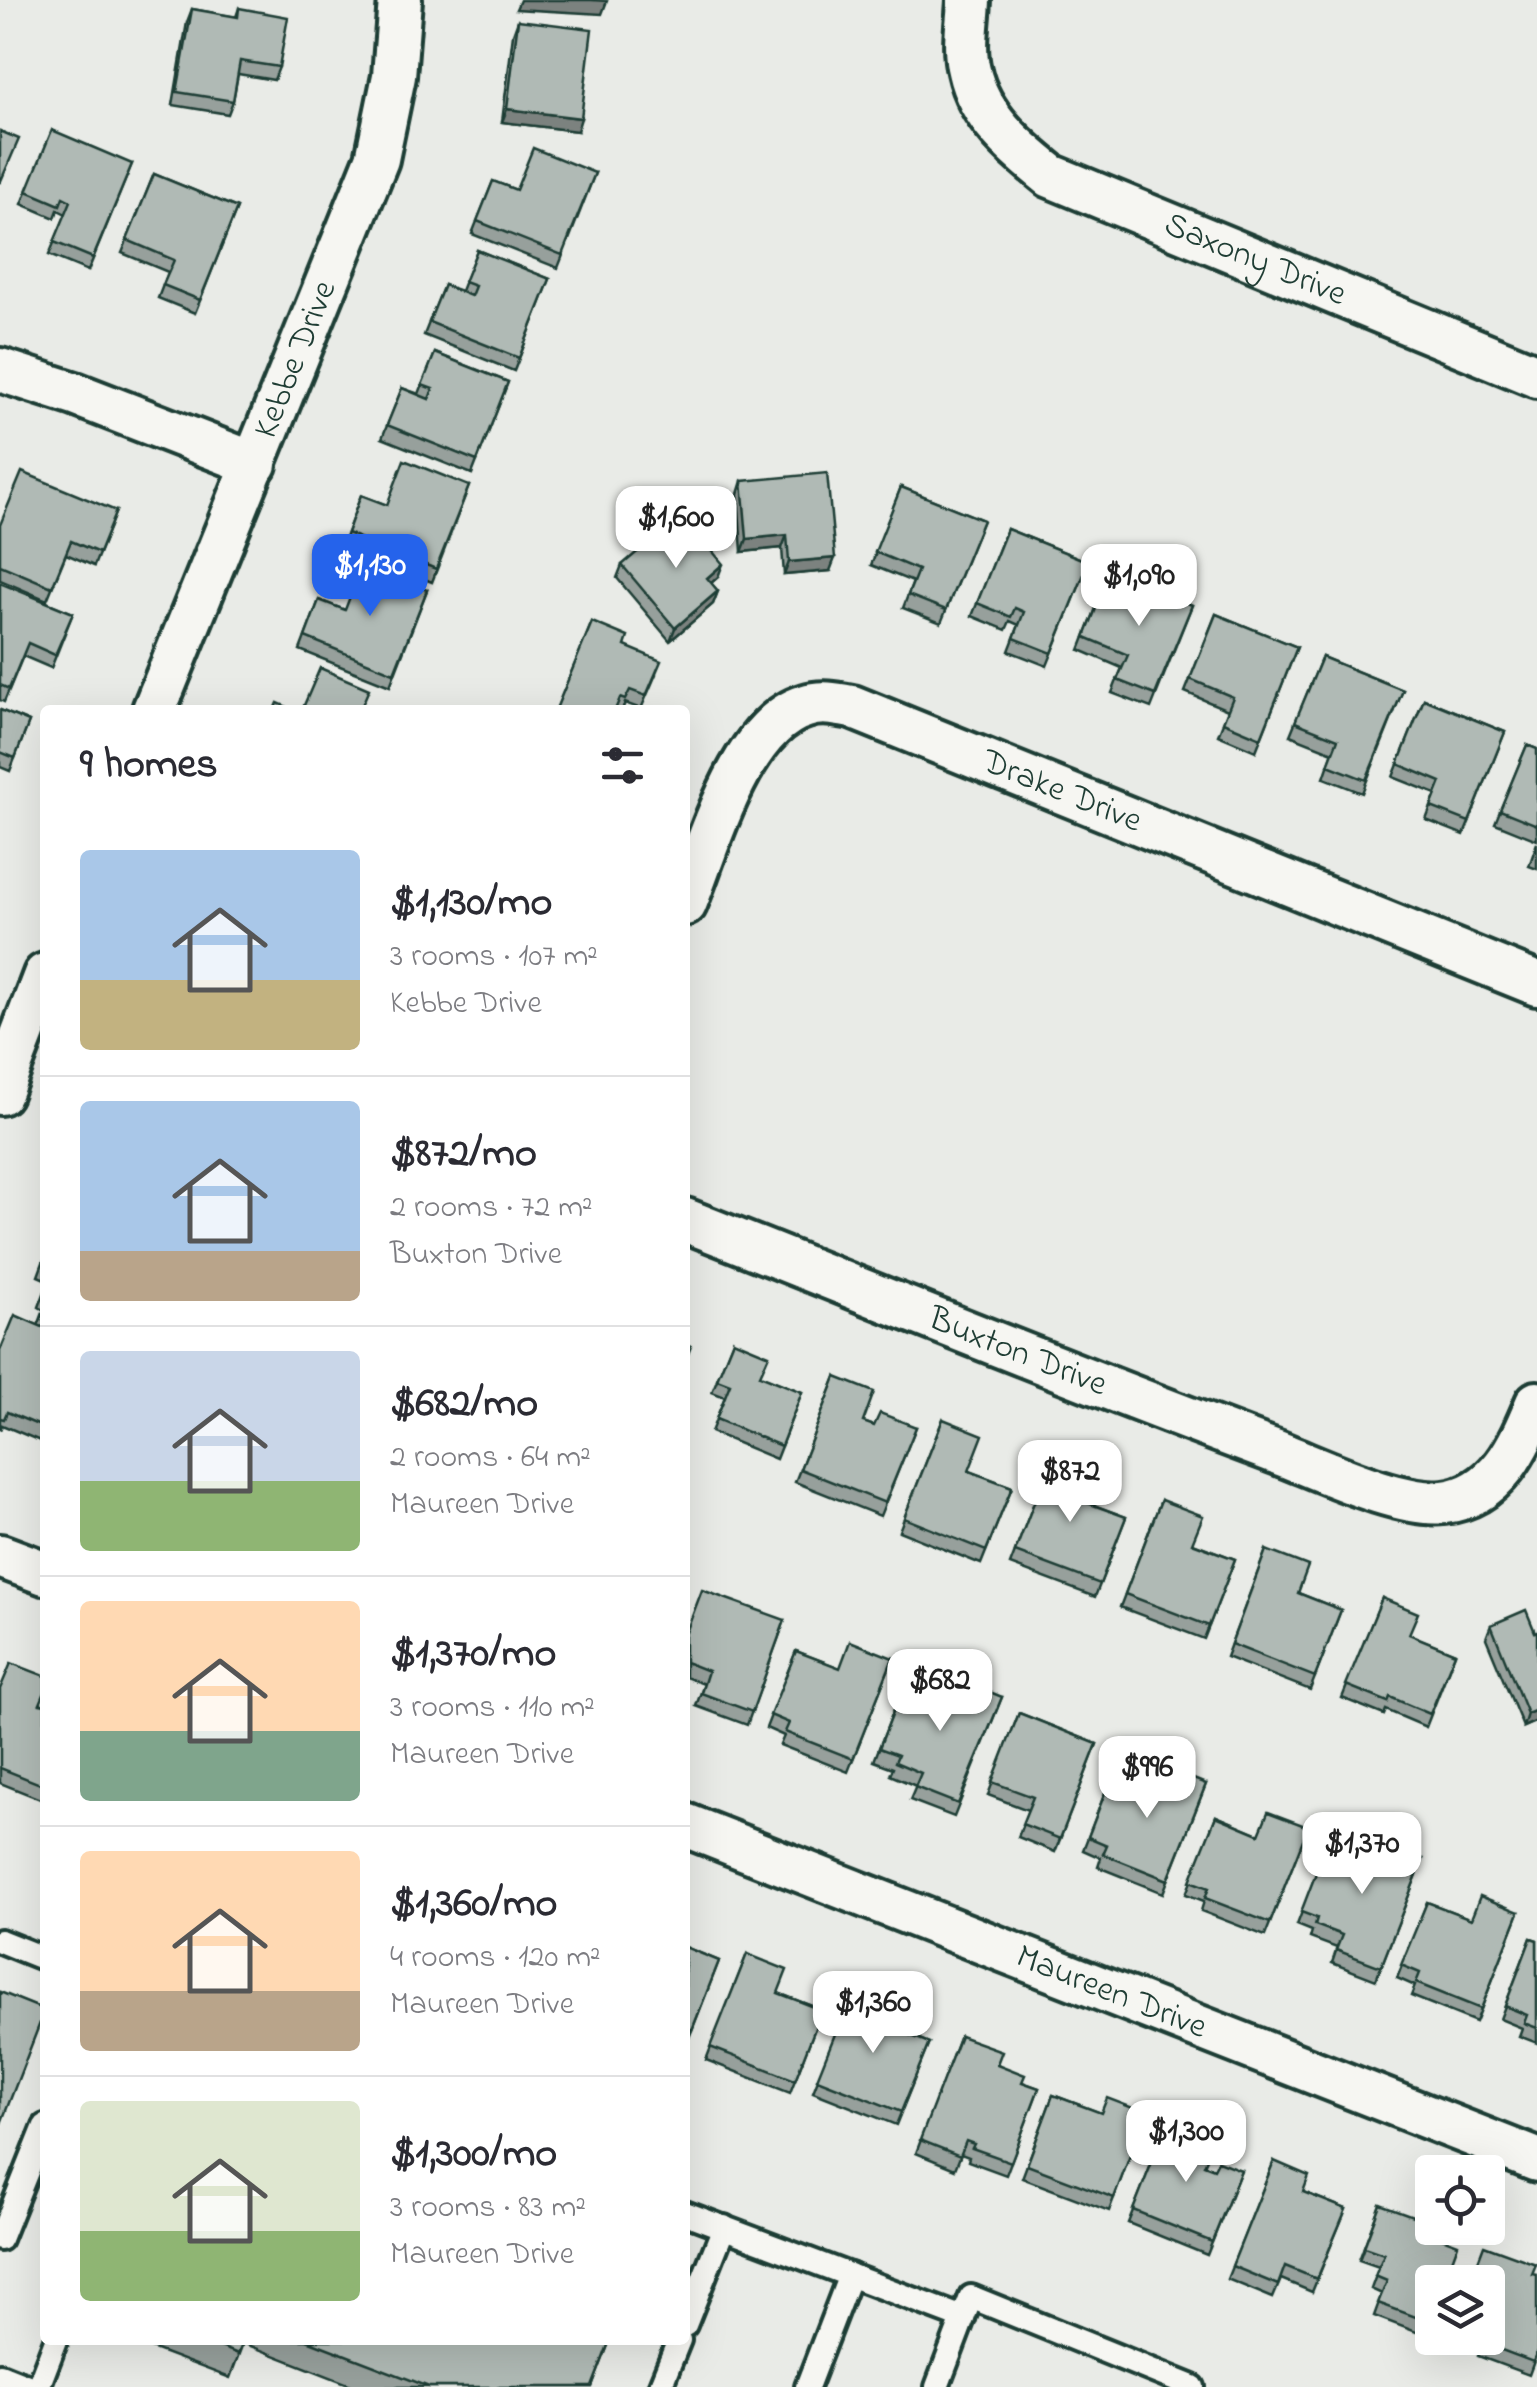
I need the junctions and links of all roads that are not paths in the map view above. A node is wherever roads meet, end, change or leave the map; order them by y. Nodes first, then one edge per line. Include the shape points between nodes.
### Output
1 (400, 0) edge
2 (969, 0) edge
3 (0, 370) edge
4 (1537, 376) edge
5 (256, 464) junction
6 (156, 705) edge
7 (690, 892) edge
8 (1537, 984) edge
9 (40, 991) edge
10 (0, 1093) edge
11 (690, 1222) edge
12 (1537, 1402) edge
13 (0, 1556) edge
14 (40, 1571) edge
15 (690, 1827) edge
16 (0, 1941) edge
17 (40, 1957) edge
18 (40, 2139) edge
19 (1537, 2160) edge
20 (690, 2215) edge
21 (724, 2228) junction
22 (0, 2239) edge
23 (850, 2275) junction
24 (690, 2313) edge
25 (963, 2318) junction
26 (54, 2345) edge
27 (677, 2345) edge
28 (0, 2375) edge
29 (34, 2387) edge
30 (660, 2387) edge
31 (807, 2387) edge
32 (936, 2387) edge
33 (1193, 2387) edge

1 - 5 street, Kebbe Drive via 377,159
2 - 4 street, Saxony Drive via 969,73 990,119 1050,176
3 - 5 street
5 - 6 street, Kebbe Drive
7 - 8 street, Drake Drive via 754,746 787,714 828,703 852,707
9 - 10 street
11 - 12 street, Buxton Drive via 1241,1439 1418,1501 1446,1502 1490,1481 1521,1442
13 - 14 street
15 - 19 street, Maureen Drive
16 - 17 lane
18 - 22 lane
20 - 21 lane
21 - 23 lane
21 - 24 lane
23 - 25 lane
23 - 31 lane
25 - 32 lane
25 - 33 lane via 971,2297
26 - 29 lane
27 - 30 lane
28 - 29 lane

